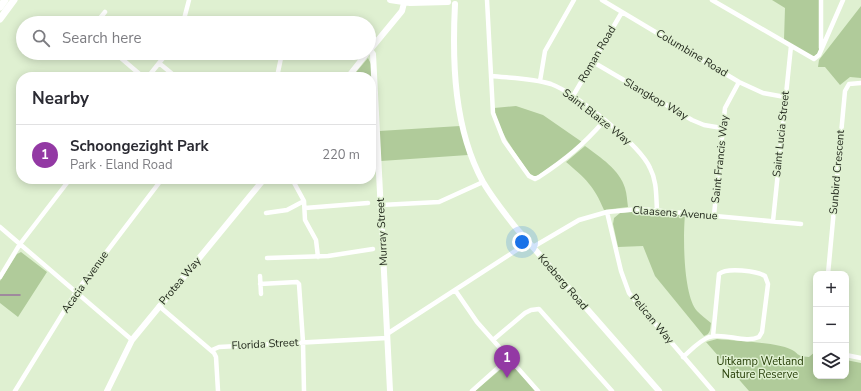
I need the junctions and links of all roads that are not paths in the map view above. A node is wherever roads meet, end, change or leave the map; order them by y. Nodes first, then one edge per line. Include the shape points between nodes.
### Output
1 (6, 0) edge
2 (14, 0) edge
3 (189, 0) edge
4 (390, 0) edge
5 (432, 0) edge
6 (487, 0) edge
7 (574, 0) edge
8 (602, 0) edge
9 (712, 0) edge
10 (821, 0) edge
11 (843, 0) edge
12 (452, 2) edge
13 (404, 3) junction
14 (416, 3) junction
15 (0, 7) edge
16 (105, 12) dead end
17 (622, 12) junction
18 (102, 16) edge
19 (186, 16) edge
20 (0, 19) edge
21 (376, 42) edge
22 (791, 46) junction
23 (821, 52) junction
24 (123, 60) edge
25 (161, 60) edge
26 (281, 60) edge
27 (362, 60) edge
28 (373, 60) edge
29 (593, 62) junction
30 (159, 63) junction
31 (137, 72) edge
32 (152, 72) edge
33 (170, 72) edge
34 (278, 72) edge
35 (352, 72) edge
36 (374, 72) edge
37 (491, 76) junction
38 (540, 81) junction
39 (739, 82) junction
40 (861, 83) edge
41 (572, 96) junction
42 (785, 97) junction
43 (376, 111) edge
44 (604, 121) junction
45 (722, 128) junction
46 (483, 182) junction
47 (66, 184) edge
48 (158, 184) edge
49 (260, 184) edge
50 (295, 184) edge
51 (304, 201) junction
52 (368, 203) dead end
53 (381, 205) junction
54 (305, 208) junction
55 (657, 210) junction
56 (266, 212) dead end
57 (607, 212) junction
58 (714, 215) junction
59 (772, 221) junction
60 (800, 224) dead end
61 (0, 228) edge
62 (20, 244) junction
63 (531, 244) junction
64 (373, 249) dead end
65 (318, 257) junction
66 (267, 258) dead end
67 (828, 271) edge
68 (0, 276) edge
69 (260, 276) dead end
70 (260, 284) junction
71 (455, 290) junction
72 (76, 292) junction
73 (261, 294) dead end
74 (159, 306) junction
75 (387, 336) junction
76 (713, 336) junction
77 (132, 340) junction
78 (493, 340) junction
79 (303, 342) junction
80 (212, 350) junction
81 (849, 356) edge
82 (683, 357) junction
83 (509, 358) junction
84 (861, 358) edge
85 (15, 391) edge
86 (107, 391) edge
87 (218, 391) edge
88 (304, 391) edge
89 (390, 391) edge
90 (472, 391) edge
91 (538, 391) edge
92 (612, 391) edge
93 (659, 391) edge
94 (713, 391) edge

1 - 15 main road
2 - 20 main road
3 - 19 street
4 - 13 street
5 - 14 street
6 - 37 street
7 - 38 street via 545,51
8 - 17 street, Columbine Road
9 - 22 street
10 - 23 street
11 - 23 street
12 - 14 street
12 - 46 street, Koeberg Road via 456,76 462,123
13 - 14 street
13 - 21 street via 402,10
16 - 18 street
17 - 29 street, Roman Road
17 - 39 street, Columbine Road
22 - 23 street via 814,59
22 - 42 street, Saint Lucia Street
24 - 31 street
25 - 30 street
26 - 34 street
27 - 35 street
28 - 36 street, Murray Street
29 - 41 street, Roman Road
29 - 45 street, Slangkop Way via 692,120
30 - 32 street
30 - 33 street
37 - 38 street, Saint Blaize Way
37 - 44 street via 491,103 497,125 504,141 530,177 539,177 572,155
38 - 41 street, Saint Blaize Way
39 - 42 street, Columbine Road via 763,93
39 - 45 street, Saint Francis Way via 725,108
40 - 67 street, Sunbird Crescent via 849,84 845,91
41 - 44 street, Saint Blaize Way
42 - 59 street, Saint Lucia Street
43 - 53 street, Murray Street
44 - 55 street, Saint Blaize Way via 633,145 647,161 654,176
45 - 58 street, Saint Francis Way
46 - 53 street via 438,202
46 - 63 street, Koeberg Road via 496,203
47 - 62 street
48 - 72 street, Acacia Avenue
49 - 74 street, Protea Way
50 - 51 street
51 - 54 street
51 - 56 street via 287,210
52 - 54 street
53 - 75 street, Murray Street
54 - 65 street via 305,220 315,238
55 - 57 street, Claasens Avenue
55 - 58 street, Claasens Avenue
57 - 63 street, Claasens Avenue via 579,220
57 - 82 street, Pelican Way via 629,294
58 - 59 street, Claasens Avenue
59 - 60 street, Claasens Avenue
61 - 62 street
62 - 68 street
62 - 72 street
63 - 71 street, Claasens Avenue
63 - 93 street, Koeberg Road
64 - 65 street
65 - 66 street
69 - 70 street
70 - 73 street
70 - 79 street via 297,282
71 - 75 street, Claasens Avenue
71 - 78 street
72 - 77 street
72 - 85 street, Acacia Avenue
74 - 77 street, Protea Way
74 - 80 street
75 - 79 street, Florida Street
75 - 89 street, Murray Street
76 - 76 street via 753,339 761,335 768,284 765,276 729,270 719,274
76 - 82 street via 703,340
77 - 86 street, Protea Way
78 - 83 street
78 - 92 street via 525,313 539,309
79 - 80 street, Florida Street via 219,347
79 - 88 street
80 - 87 street via 216,357
81 - 84 street
82 - 94 street, Pelican Way
83 - 90 street
83 - 91 street

